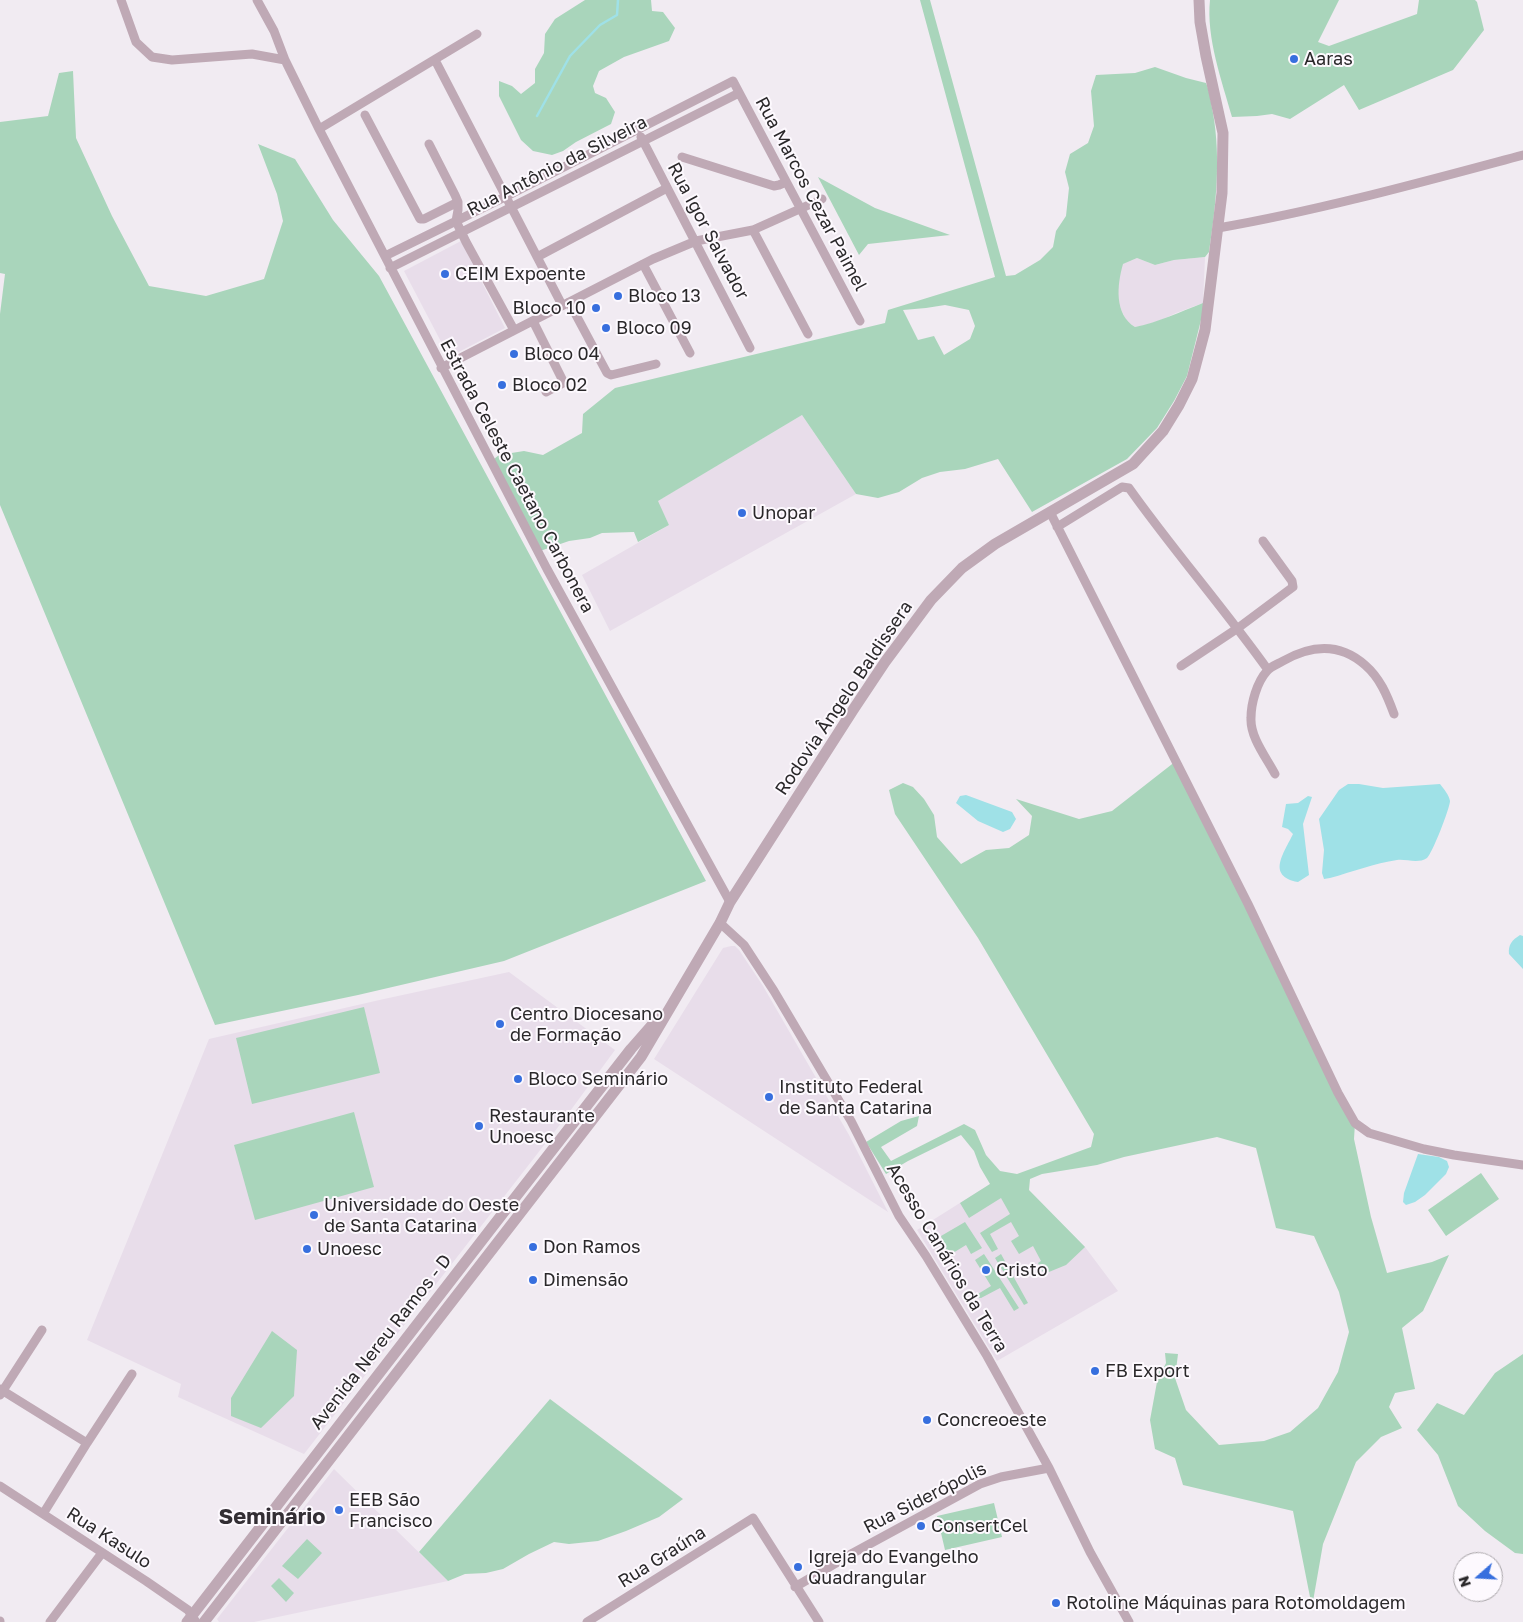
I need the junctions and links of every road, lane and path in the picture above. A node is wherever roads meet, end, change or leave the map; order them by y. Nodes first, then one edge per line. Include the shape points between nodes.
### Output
1 (121, 0) edge
2 (257, 0) edge
3 (1199, 0) edge
4 (477, 34) dead end
5 (285, 60) junction
6 (435, 60) junction
7 (733, 82) joint
8 (739, 93) junction
9 (366, 115) dead end
10 (319, 129) junction
11 (637, 130) junction
12 (643, 141) junction
13 (429, 144) dead end
14 (1523, 155) edge
15 (682, 156) dead end
16 (786, 182) junction
17 (667, 188) junction
18 (505, 197) junction
19 (822, 200) dead end
20 (458, 202) junction
21 (511, 208) junction
22 (801, 209) junction
23 (456, 221) junction
24 (1218, 228) junction
25 (753, 230) junction
26 (462, 232) junction
27 (696, 242) junction
28 (385, 256) junction
29 (537, 257) junction
30 (643, 264) junction
31 (390, 268) junction
32 (566, 304) junction
33 (533, 321) junction
34 (860, 321) dead end
35 (514, 330) junction
36 (808, 334) dead end
37 (750, 348) dead end
38 (690, 353) dead end
39 (656, 364) dead end
40 (442, 368) junction
41 (546, 392) dead end
42 (1050, 512) junction
43 (1057, 527) junction
44 (1263, 541) dead end
45 (1238, 628) junction
46 (1180, 666) dead end
47 (1268, 670) junction
48 (1394, 714) dead end
49 (1275, 774) dead end
50 (730, 902) junction
51 (720, 923) junction
52 (680, 992) junction
53 (1523, 1165) edge
54 (415, 1327) junction
55 (42, 1330) dead end
56 (426, 1335) junction
57 (132, 1374) dead end
58 (1, 1392) edge
59 (87, 1443) junction
60 (1049, 1468) junction
61 (0, 1486) edge
62 (43, 1514) junction
63 (102, 1553) junction
64 (795, 1587) junction
65 (192, 1620) edge
66 (50, 1622) edge
67 (204, 1622) edge
68 (587, 1622) edge
69 (819, 1622) edge
70 (1129, 1622) edge

1 - 5 street via 136,42 152,57 172,60 252,54
2 - 5 street, Estrada Celeste Caetano Carbonera
3 - 24 street, Rodovia Ângelo Baldissera via 1200,22 1222,133 1222,194
4 - 6 street
5 - 10 street, Estrada Celeste Caetano Carbonera
6 - 10 street
6 - 18 street
7 - 8 street, Rua Marcos Cezar Paimel
7 - 11 street, Rua Antônio da Silveira
8 - 12 street, Rua Antônio da Silveira
8 - 16 street, Rua Marcos Cezar Paimel
9 - 20 street via 420,219
10 - 28 street, Estrada Celeste Caetano Carbonera
11 - 12 street, Rua Igor Salvador
11 - 18 street, Rua Antônio da Silveira
12 - 17 street, Rua Igor Salvador
12 - 21 street, Rua Antônio da Silveira
13 - 20 street
14 - 24 street via 1387,192
15 - 16 street via 774,186
16 - 22 street, Rua Marcos Cezar Paimel
17 - 27 street, Rua Igor Salvador
17 - 29 street
18 - 21 street
18 - 23 street, Rua Antônio da Silveira
19 - 22 street
20 - 23 street
21 - 26 street, Rua Antônio da Silveira
21 - 29 street
22 - 25 street
22 - 34 street, Rua Marcos Cezar Paimel
23 - 26 street
23 - 28 street, Rua Antônio da Silveira
24 - 42 street, Rodovia Ângelo Baldissera via 1205,330 1192,378 1179,404 1162,431 1133,464
25 - 27 street
25 - 36 street
26 - 31 street, Rua Antônio da Silveira
26 - 35 street
27 - 30 street
27 - 37 street, Rua Igor Salvador
28 - 31 street, Estrada Celeste Caetano Carbonera
29 - 32 street
30 - 32 street
30 - 38 street
31 - 40 street, Estrada Celeste Caetano Carbonera
32 - 33 street
32 - 39 street via 607,373 611,375
33 - 35 street
33 - 41 street via 563,381
35 - 40 street
40 - 50 street, Estrada Celeste Caetano Carbonera via 577,626
42 - 43 street
42 - 50 street, Rodovia Ângelo Baldissera via 968,563 931,600 853,710
43 - 45 street via 1122,487 1129,488
43 - 53 street via 1248,904 1338,1093 1356,1123 1369,1133 1424,1149
44 - 45 street via 1293,587
45 - 46 street
45 - 47 street
47 - 48 street via 1298,652 1335,649 1364,664 1376,676
47 - 49 street via 1260,681 1250,719
50 - 51 street, Avenida Nereu Ramos - D
51 - 52 street, Avenida Nereu Ramos - D
51 - 60 street, Acesso Canários da Terra via 744,945 774,991 851,1121 899,1216 987,1356
52 - 54 street, Avenida Nereu Ramos - D via 631,1049
52 - 56 street, Avenida Nereu Ramos - D via 641,1057
54 - 56 street
54 - 65 street, Avenida Nereu Ramos - D
55 - 58 street
56 - 67 street, Avenida Nereu Ramos - D
57 - 59 street
58 - 59 street
59 - 62 street
60 - 64 street, Rua Siderópolis via 980,1484
60 - 70 street, Acesso Canários da Terra
61 - 62 street, Rua Kasulo
62 - 63 street, Rua Kasulo
63 - 65 street, Rua Kasulo via 188,1610
63 - 66 street
64 - 68 street, Rua Graúna via 753,1518
64 - 69 street

